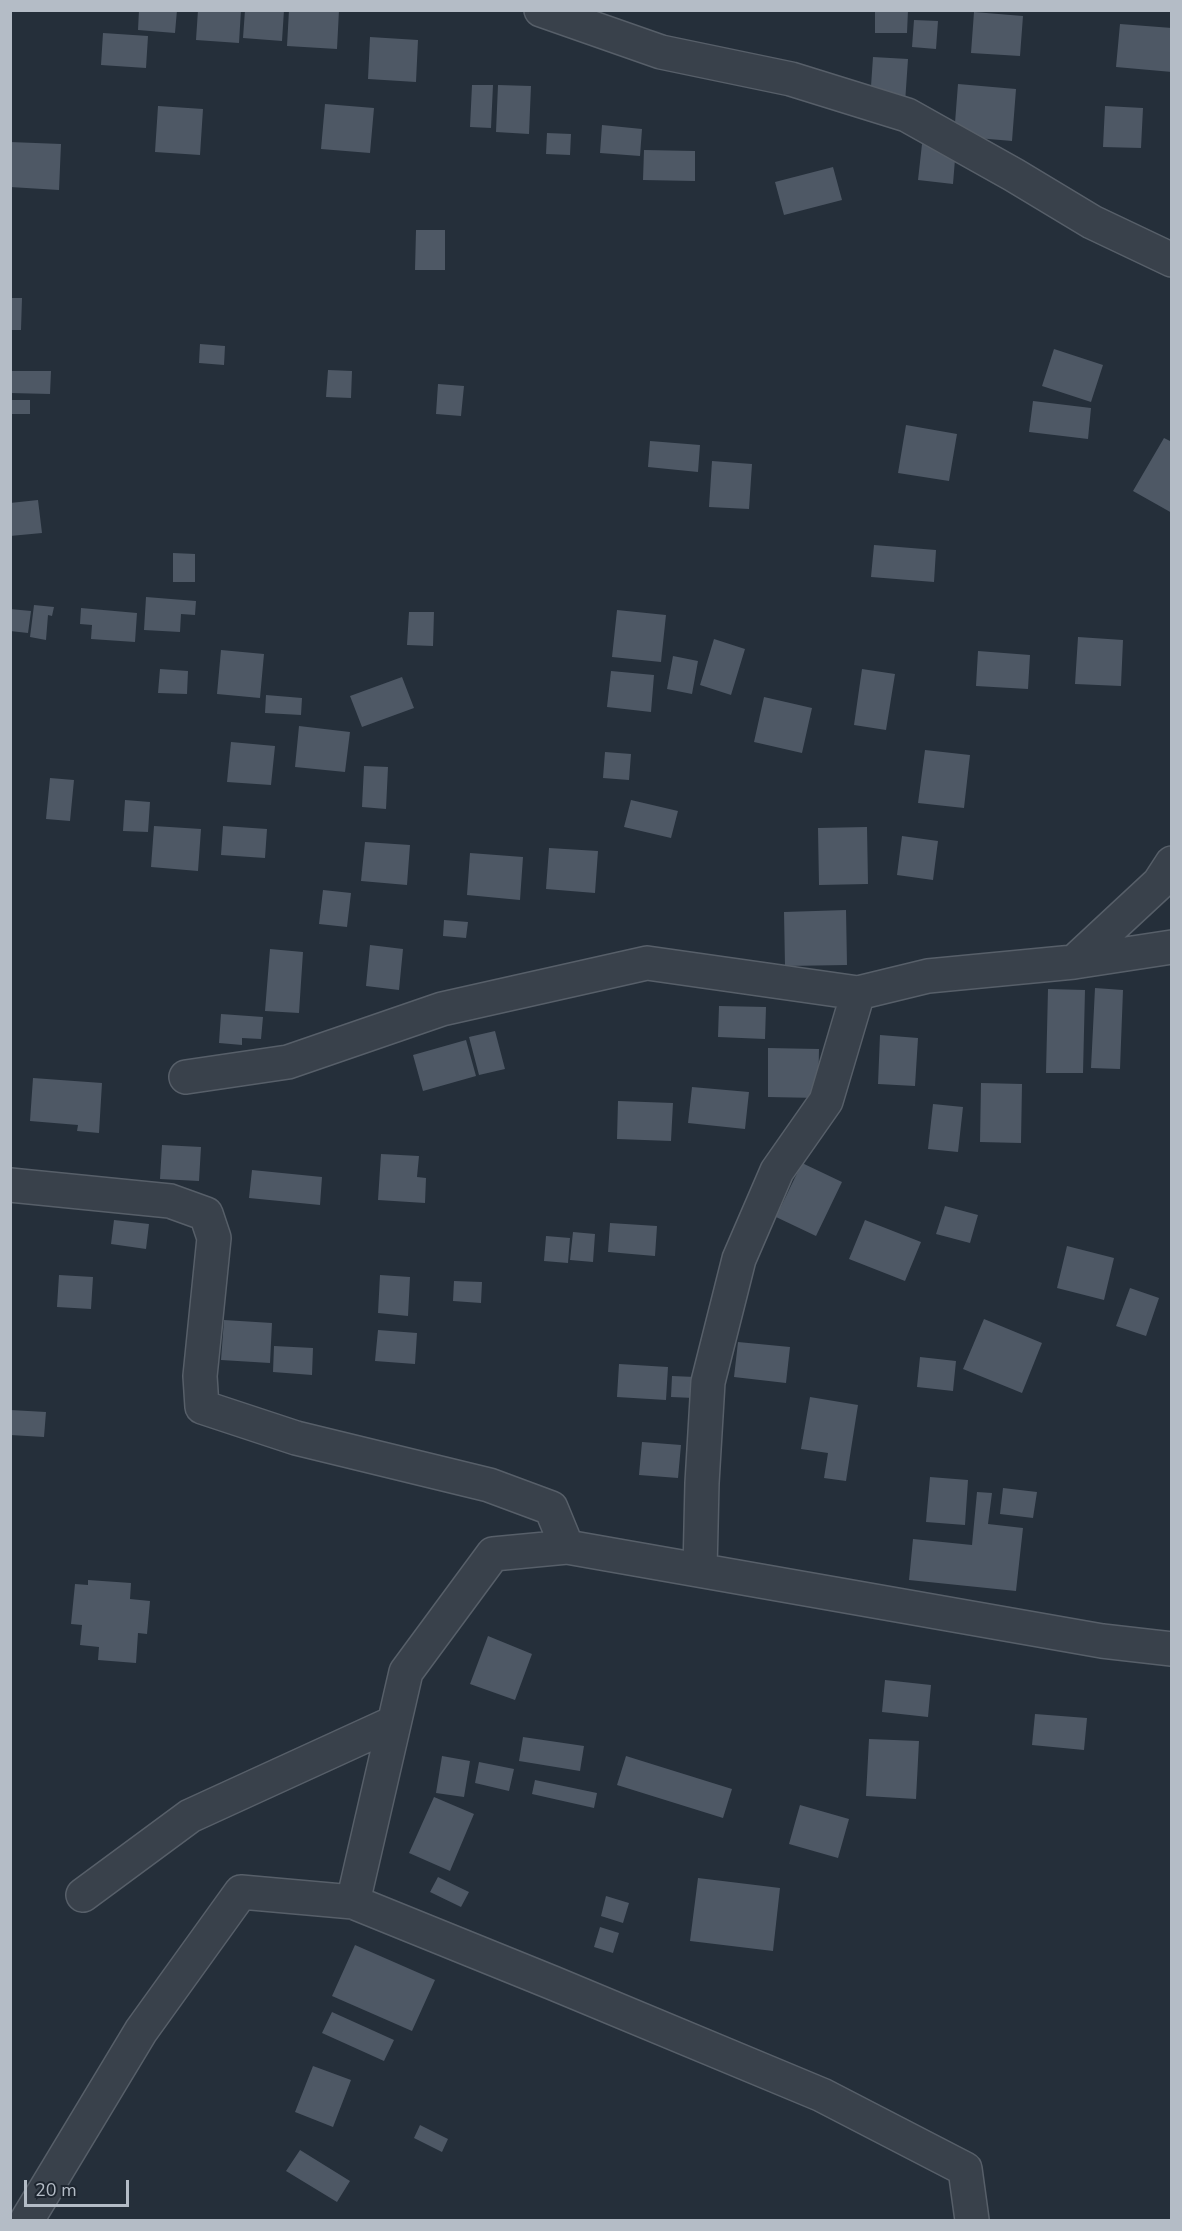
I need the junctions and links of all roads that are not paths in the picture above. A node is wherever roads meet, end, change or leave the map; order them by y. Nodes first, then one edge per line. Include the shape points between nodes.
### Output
1 (541, 10) edge
2 (1172, 260) edge
3 (1172, 863) edge
4 (1172, 947) edge
5 (1074, 962) junction
6 (858, 993) junction
7 (186, 1077) dead end
8 (10, 1185) edge
9 (567, 1547) junction
10 (700, 1570) junction
11 (1172, 1648) edge
12 (393, 1723) junction
13 (83, 1895) dead end
14 (353, 1902) junction
15 (27, 2220) edge
16 (972, 2220) edge

1 - 2 street via 662,52 791,80 907,116 1092,222
3 - 5 street via 1159,883
4 - 5 street
5 - 6 street via 928,976
6 - 7 street via 647,963 442,1010 288,1062
6 - 10 street via 826,1101 777,1172 739,1259 708,1382
8 - 9 street via 170,1202 206,1214 214,1238 200,1376 202,1407 296,1438 489,1485 550,1508
9 - 10 street
9 - 12 street via 493,1554 405,1672
10 - 11 street via 1102,1641
12 - 13 street via 190,1816
12 - 14 street
14 - 15 street via 241,1892 141,2031
14 - 16 street via 811,2091 945,2158 965,2169

